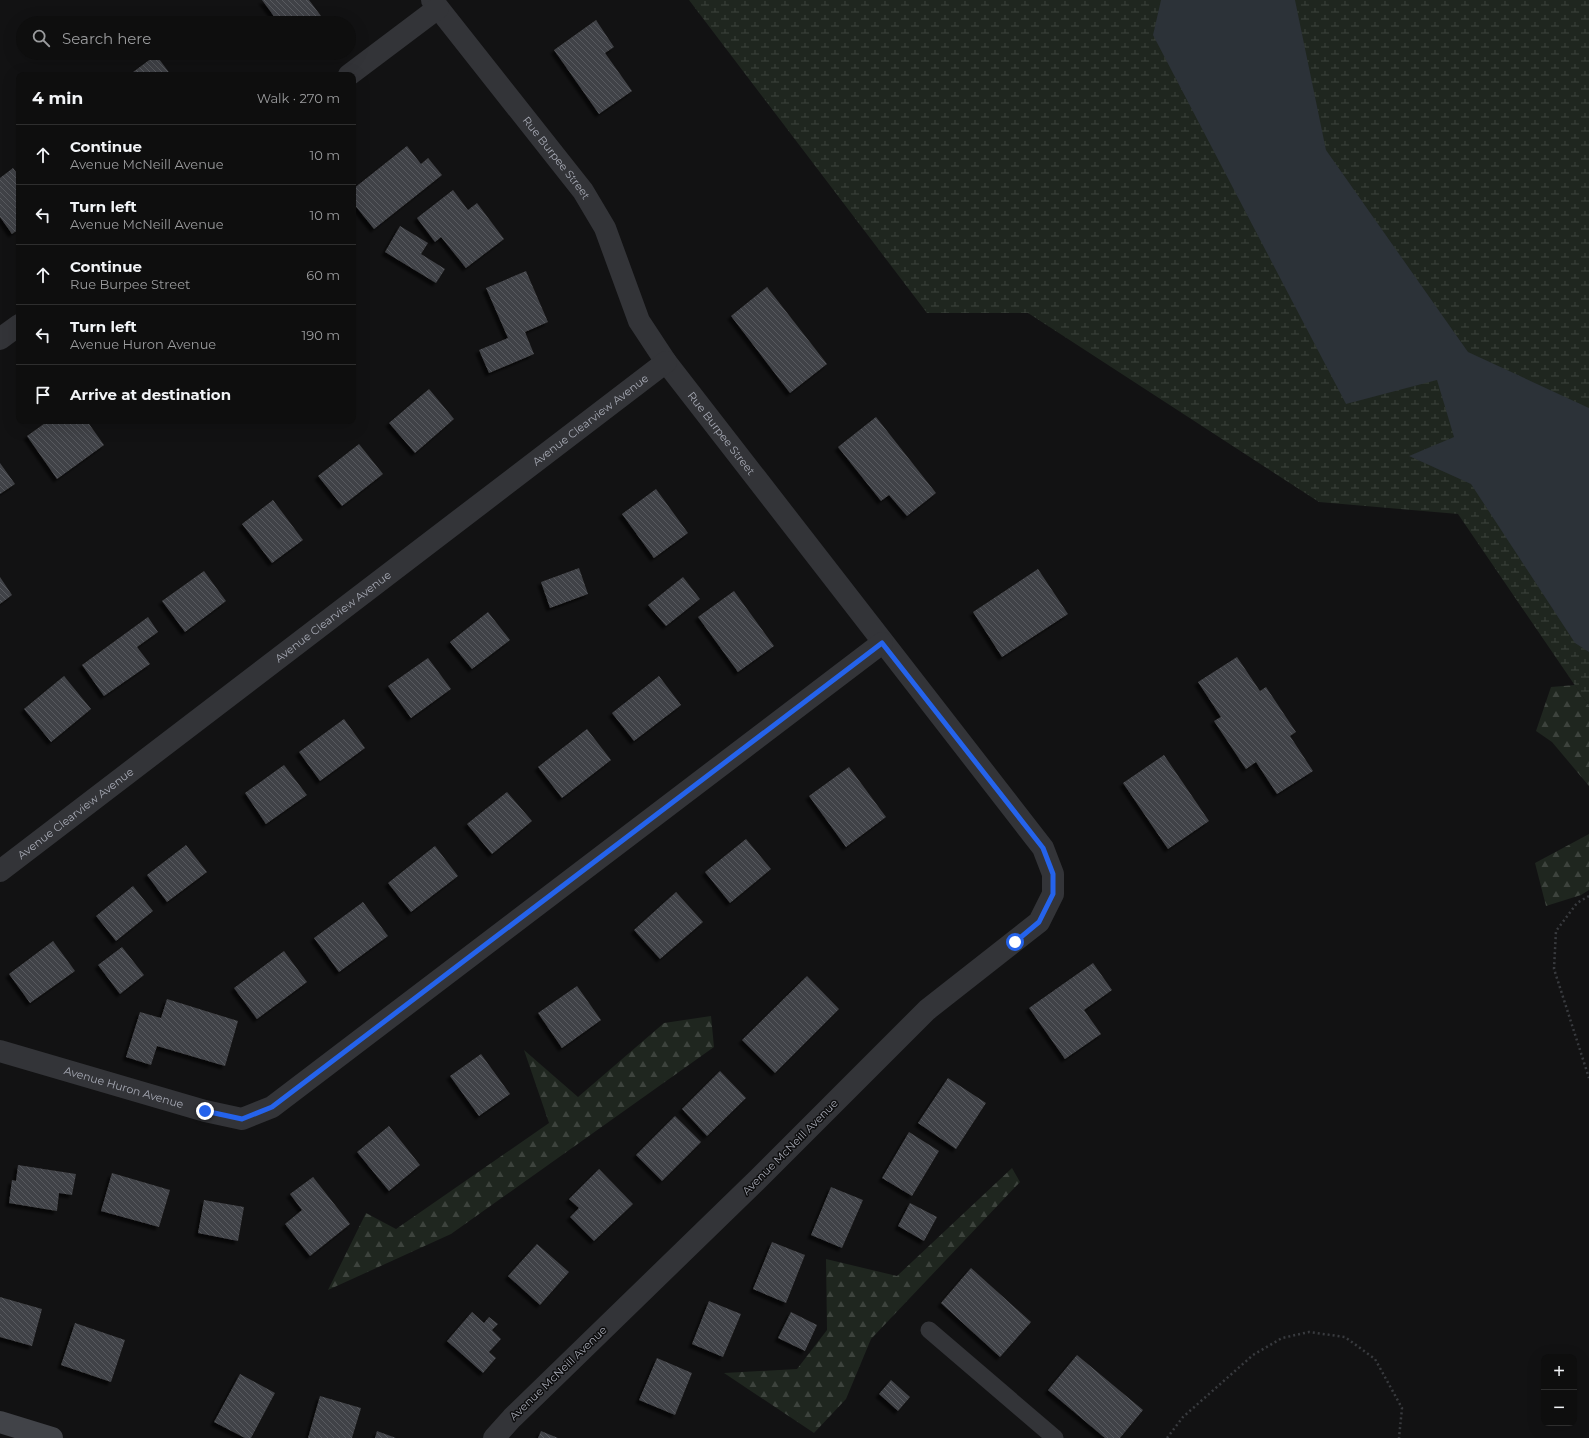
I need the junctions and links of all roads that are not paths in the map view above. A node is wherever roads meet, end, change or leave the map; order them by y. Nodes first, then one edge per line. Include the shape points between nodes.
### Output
1 (435, 4) edge
2 (353, 72) edge
3 (16, 327) edge
4 (0, 339) edge
5 (666, 362) junction
6 (882, 643) junction
7 (1043, 848) joint
8 (0, 871) edge
9 (0, 1051) edge
10 (930, 1330) dead end
11 (0, 1422) edge
12 (52, 1438) edge
13 (494, 1438) edge
14 (1055, 1438) edge

1 - 2 street
1 - 5 street, Rue Burpee Street via 583,191 604,228 639,321
3 - 4 street
5 - 6 street, Rue Burpee Street
5 - 8 street, Avenue Clearview Avenue
6 - 7 street, Rue Burpee Street
6 - 9 street, Avenue Huron Avenue via 272,1107 242,1119 205,1111
7 - 13 street, Avenue McNeill Avenue via 1053,874 1053,894 1039,922 926,1010 758,1180
10 - 14 lane
11 - 12 street

